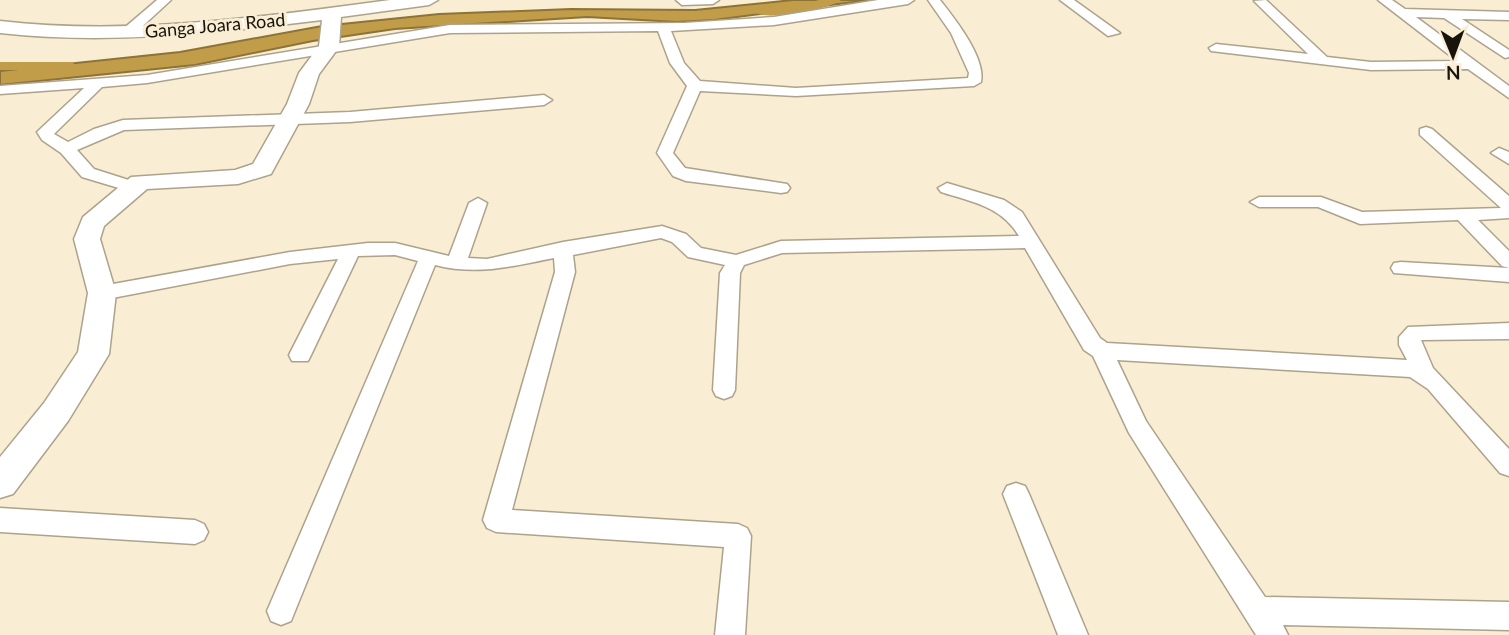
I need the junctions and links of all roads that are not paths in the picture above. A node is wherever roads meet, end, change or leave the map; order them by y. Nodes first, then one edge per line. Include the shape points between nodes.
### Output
1 (165, 0) edge
2 (429, 0) edge
3 (713, 0) edge
4 (908, 0) edge
5 (934, 0) edge
6 (1066, 0) edge
7 (1384, 0) edge
8 (1260, 1) edge
9 (683, 11) edge
10 (1402, 13) junction
11 (1447, 14) junction
12 (1509, 16) edge
13 (0, 27) edge
14 (663, 28) junction
15 (331, 31) junction
16 (128, 32) junction
17 (1113, 33) dead end
18 (1216, 48) dead end
19 (1505, 54) dead end
20 (1323, 61) junction
21 (1471, 65) junction
22 (97, 84) junction
23 (695, 85) junction
24 (0, 90) edge
25 (1509, 93) edge
26 (544, 100) dead end
27 (291, 118) junction
28 (1426, 132) dead end
29 (67, 149) junction
30 (131, 187) junction
31 (780, 187) dead end
32 (947, 188) dead end
33 (1259, 202) dead end
34 (478, 203) dead end
35 (1509, 205) edge
36 (1509, 213) edge
37 (1463, 215) junction
38 (1032, 242) junction
39 (562, 248) junction
40 (351, 251) junction
41 (429, 257) junction
42 (737, 261) junction
43 (1509, 262) edge
44 (456, 264) junction
45 (1401, 268) dead end
46 (1509, 275) edge
47 (102, 293) junction
48 (1509, 331) edge
49 (1102, 351) junction
50 (300, 355) dead end
51 (1425, 374) junction
52 (724, 390) dead end
53 (1509, 466) edge
54 (0, 483) edge
55 (1016, 494) dead end
56 (0, 520) edge
57 (195, 533) dead end
58 (281, 611) dead end
59 (1509, 616) edge
60 (1266, 623) edge
61 (730, 635) edge
62 (1073, 635) edge

1 - 16 street
2 - 15 main road, Ganga Joara Road
3 - 9 street
4 - 9 street via 774,21
5 - 23 street via 958,33 976,73 974,82 796,92
6 - 17 street
7 - 10 street
8 - 20 street
9 - 14 street
10 - 11 street
10 - 21 street
11 - 12 street
11 - 19 street
13 - 16 main road, Ganga Joara Road via 51,33
14 - 15 street
14 - 23 street
15 - 16 main road, Ganga Joara Road
15 - 22 street
15 - 27 main road
18 - 20 street
20 - 21 street via 1371,66
21 - 25 street
22 - 24 street
22 - 29 street via 45,132
23 - 31 street via 666,153 679,173
26 - 27 street
27 - 29 street via 123,125
27 - 30 main road via 262,169 238,177 149,181
28 - 35 street
29 - 30 street via 88,173
30 - 47 main road via 87,232
32 - 38 street via 1009,209
33 - 37 street via 1321,202 1360,218
34 - 44 street
36 - 37 street
37 - 43 street
38 - 42 street via 781,247
38 - 49 street via 1092,344
39 - 42 street via 662,232 695,253
39 - 44 street via 487,265
39 - 61 street via 565,272 496,520 738,536
40 - 41 street via 383,248
40 - 47 street
40 - 50 street
41 - 44 street
41 - 58 street
42 - 52 street via 730,273
45 - 46 street
47 - 54 main road via 93,354 56,412
48 - 51 street via 1416,332 1410,345
49 - 51 street via 1411,369
49 - 60 street via 1137,426
51 - 53 street
55 - 62 street
56 - 57 street
59 - 60 street via 1470,613

